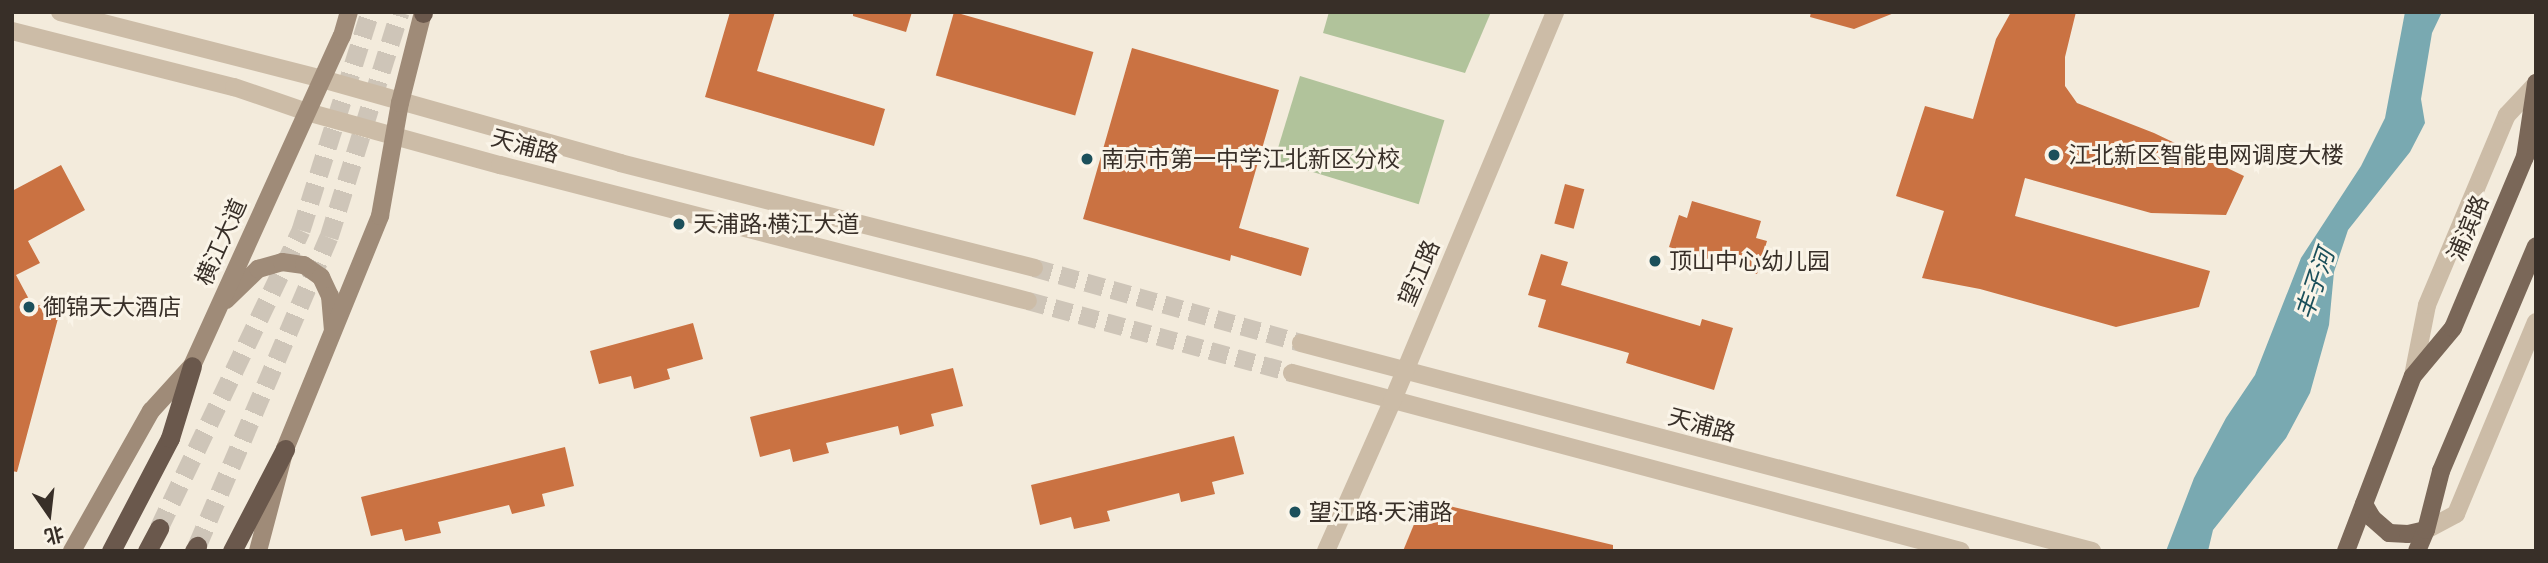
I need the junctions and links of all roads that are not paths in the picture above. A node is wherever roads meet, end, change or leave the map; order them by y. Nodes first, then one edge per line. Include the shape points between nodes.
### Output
1 (60, 12) edge
2 (349, 12) edge
3 (1555, 12) edge
4 (423, 13) edge
5 (12, 31) edge
6 (322, 79) junction
7 (2535, 84) edge
8 (400, 103) junction
9 (307, 112) junction
10 (396, 136) junction
11 (2536, 246) edge
12 (1034, 268) tunnel mouth
13 (1028, 302) tunnel mouth
14 (220, 306) junction
15 (2536, 322) edge
16 (333, 337) junction
17 (1301, 343) tunnel mouth
18 (192, 366) junction
19 (1405, 371) junction
20 (1292, 373) tunnel mouth
21 (2413, 376) junction
22 (1392, 401) junction
23 (285, 449) junction
24 (2364, 504) junction
25 (159, 528) tunnel mouth
26 (2426, 530) junction
27 (72, 551) edge
28 (111, 551) edge
29 (147, 551) edge
30 (232, 551) edge
31 (258, 551) edge
32 (1326, 551) edge
33 (1961, 551) edge
34 (2092, 551) edge
35 (2346, 551) edge
36 (2417, 551) edge

1 - 6 street, 天浦路
2 - 6 main road, 横江大道
3 - 19 street, 望江路
4 - 8 main road
5 - 9 street, 天浦路 via 234,87
6 - 8 street, 天浦路
6 - 9 main road, 横江大道
7 - 21 street, 浦滨路 via 2507,115 2453,242 2427,305
7 - 21 main road, 浦滨路 via 2525,157 2453,328
8 - 10 main road
8 - 12 street, 天浦路
9 - 10 street, 天浦路
9 - 14 main road, 横江大道
10 - 13 street, 天浦路
10 - 16 main road via 380,216
11 - 26 main road via 2441,471
14 - 16 main road via 258,269 282,262 304,265 321,277 330,296
14 - 18 main road, 横江大道
15 - 26 street via 2456,514
16 - 23 main road
17 - 19 street, 天浦路
18 - 27 main road, 横江大道 via 151,411
18 - 28 highway via 170,438
19 - 22 street, 望江路
19 - 34 street, 天浦路
20 - 22 street
21 - 24 main road, 浦滨路
22 - 32 street, 望江路
22 - 33 street
23 - 30 highway
23 - 31 main road
24 - 26 main road via 2389,533
24 - 35 main road, 浦滨路
25 - 29 highway
26 - 36 main road

